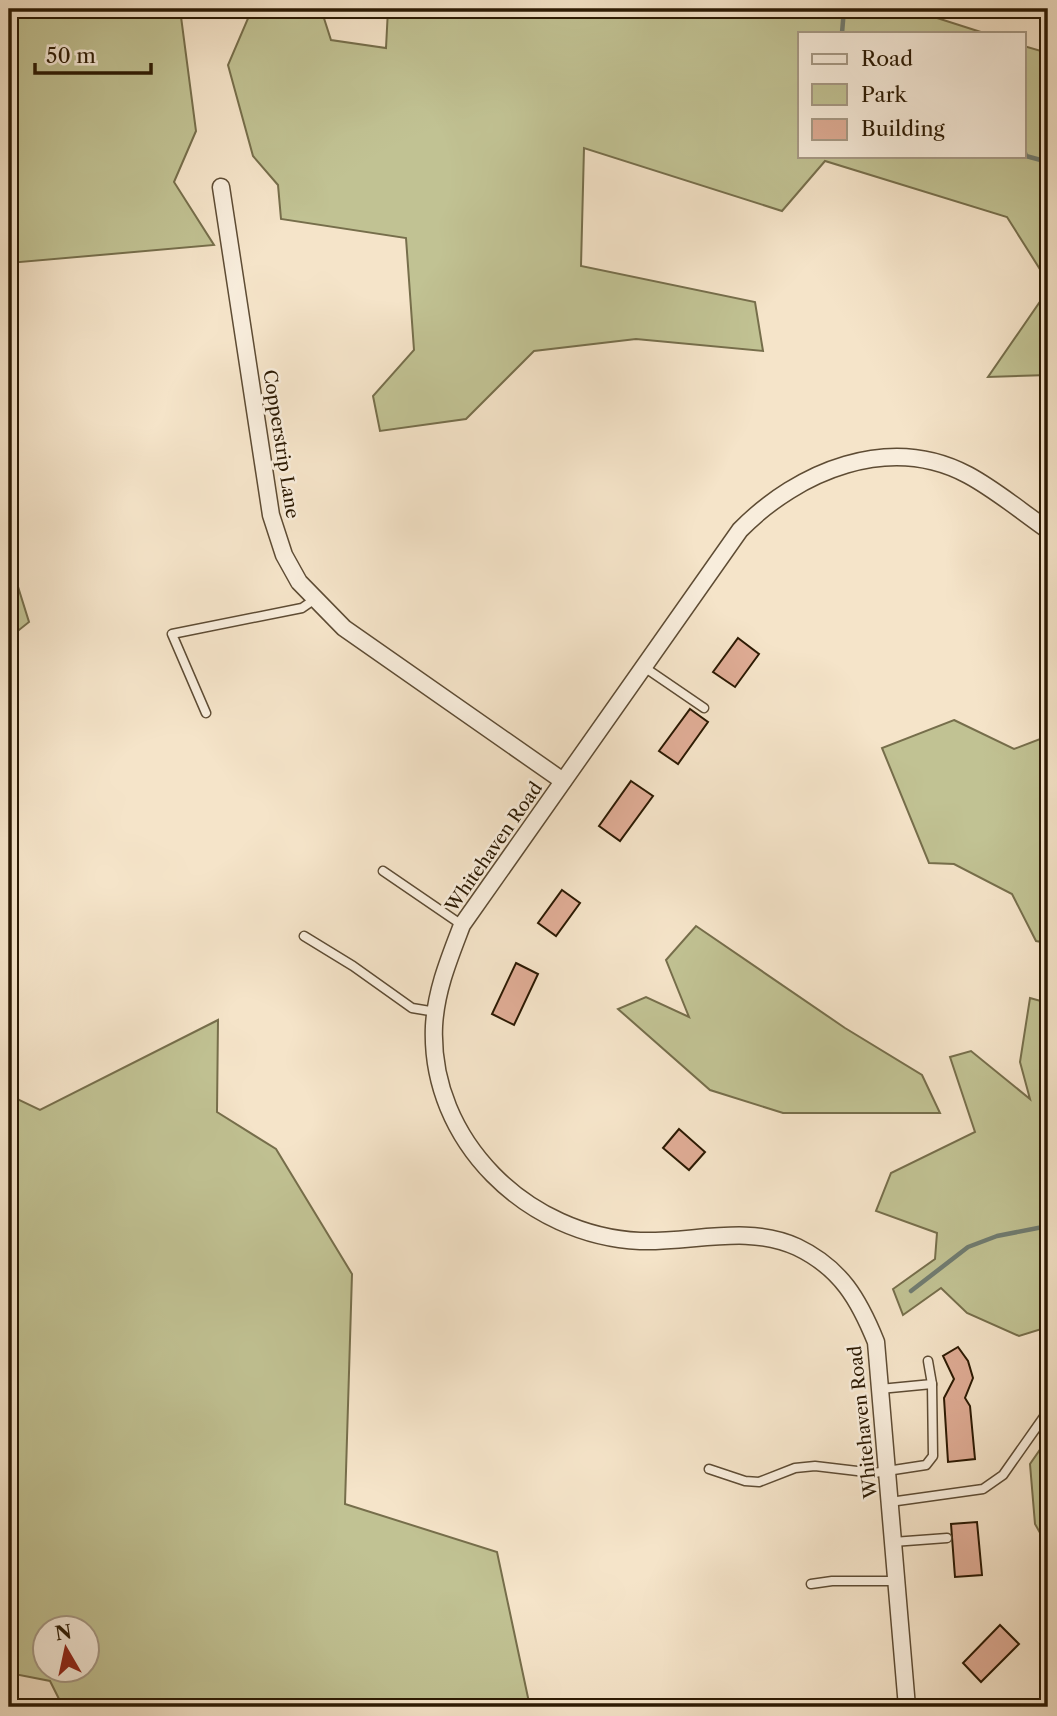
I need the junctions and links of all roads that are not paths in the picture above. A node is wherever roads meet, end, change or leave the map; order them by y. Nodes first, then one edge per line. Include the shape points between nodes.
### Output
1 (221, 187) dead end
2 (1048, 530) edge
3 (315, 598) junction
4 (644, 667) junction
5 (704, 708) dead end
6 (206, 713) dead end
7 (563, 781) junction
8 (383, 871) dead end
9 (462, 925) junction
10 (304, 936) dead end
11 (436, 1012) junction
12 (928, 1361) dead end
13 (932, 1384) junction
14 (880, 1389) junction
15 (1048, 1411) edge
16 (709, 1469) dead end
17 (888, 1473) junction
18 (890, 1502) junction
19 (947, 1538) dead end
20 (894, 1542) junction
21 (897, 1581) junction
22 (811, 1584) dead end
23 (907, 1707) edge

1 - 3 street, Copperstrip Lane via 271,515 284,555 299,582
2 - 4 street, Whitehaven Road via 968,475 922,459 877,457 836,466 790,487 740,530
3 - 6 lane via 302,608 172,634
3 - 7 street, Copperstrip Lane via 344,628
4 - 5 lane
4 - 7 street, Whitehaven Road
7 - 9 street, Whitehaven Road
8 - 9 lane
9 - 11 street, Whitehaven Road via 439,984
10 - 11 lane via 412,1008
11 - 14 street, Whitehaven Road via 437,1070 462,1137 487,1169 521,1200 581,1231 639,1241 738,1235 797,1247 829,1267 859,1300 876,1342
12 - 13 lane
13 - 14 lane
13 - 17 lane via 933,1456 926,1465
14 - 17 street, Whitehaven Road
15 - 18 lane via 1011,1466 983,1489
16 - 17 lane via 759,1482 795,1468 815,1466
17 - 18 street, Whitehaven Road
18 - 20 street, Whitehaven Road
19 - 20 lane
20 - 21 street, Whitehaven Road
21 - 22 lane
21 - 23 street, Whitehaven Road

